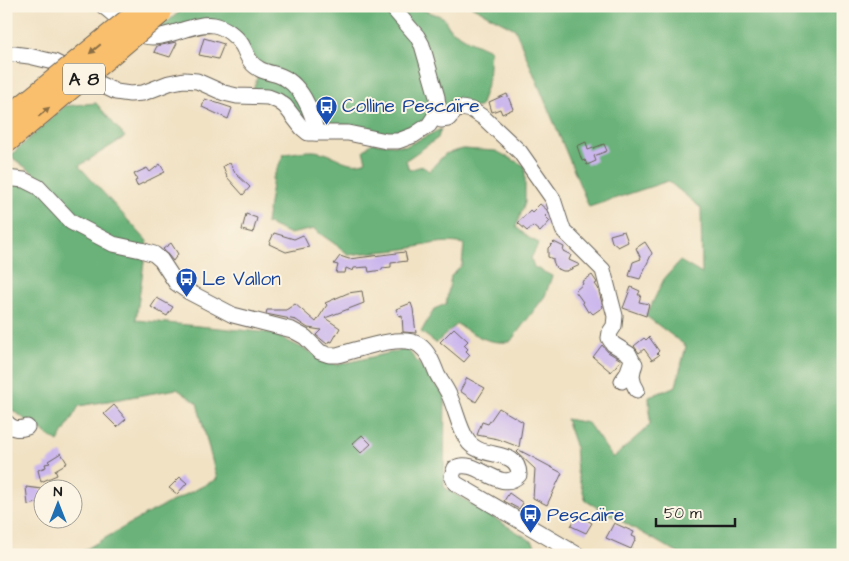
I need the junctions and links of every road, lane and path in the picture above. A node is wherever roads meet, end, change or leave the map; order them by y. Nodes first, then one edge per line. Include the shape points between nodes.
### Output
1 (103, 6) edge
2 (392, 6) edge
3 (153, 10) edge
4 (6, 53) edge
5 (435, 116) junction
6 (6, 120) edge
7 (316, 133) junction
8 (6, 143) edge
9 (6, 178) edge
10 (632, 360) junction
11 (622, 381) dead end
12 (637, 390) dead end
13 (6, 422) edge
14 (26, 427) dead end
15 (578, 555) edge

1 - 7 street via 139,34 153,38 199,26 215,25 230,32 250,62 266,72 290,80 297,88 309,109
2 - 5 street via 422,45 437,98
3 -> 6 highway, A 8, bridge
8 -> 3 highway, A 8, bridge
4 - 7 street via 54,62 116,92 143,93 184,80 197,81 237,96 268,97 286,106 308,133
5 - 7 street via 429,125 398,141 348,133
5 - 10 street via 442,120 448,119 457,109 472,110 520,152 553,199 563,230 603,270 615,316 609,338
9 - 15 street via 24,180 38,187 71,222 113,244 154,254 176,283 189,292 233,315 292,330 305,337 320,352 338,355 396,340 419,345 429,355 450,395 468,442 476,449 514,460 519,467 519,475 505,482 461,464 452,476 455,483
10 - 11 street
10 - 12 street via 635,362 633,384
13 - 14 street via 18,430

